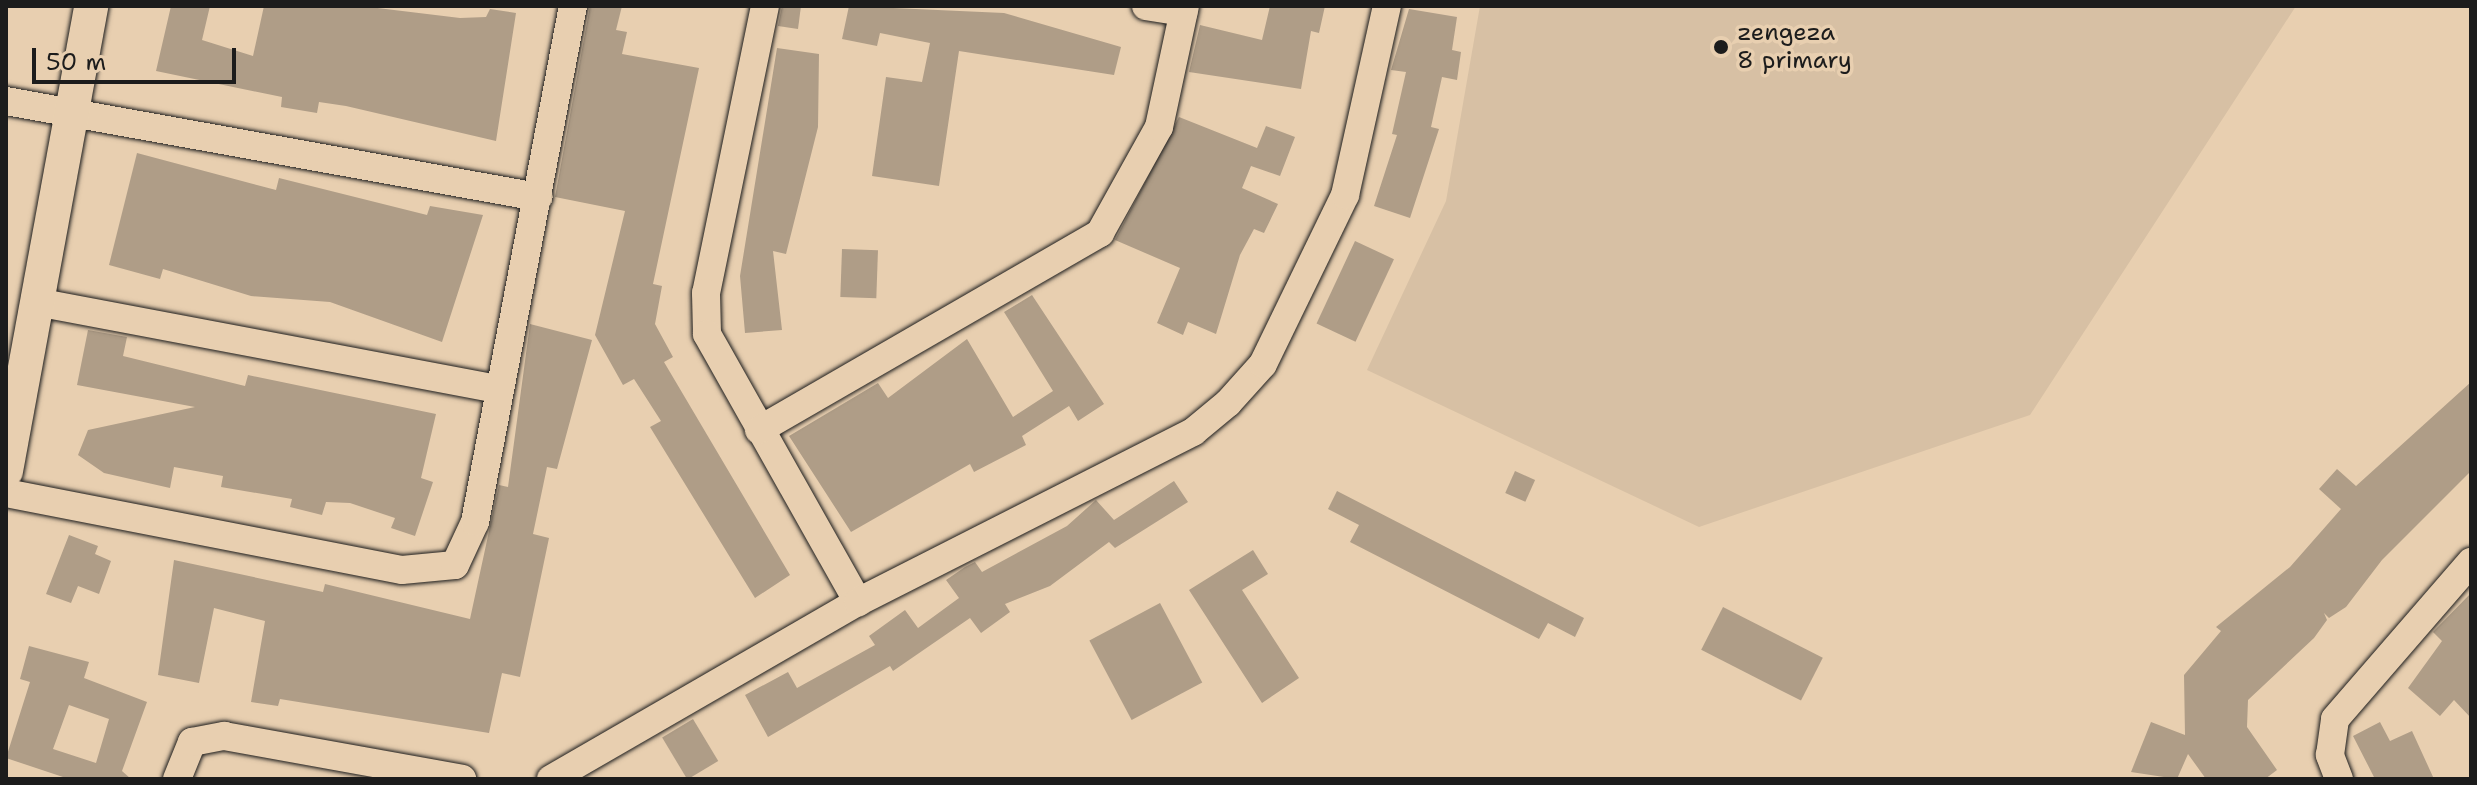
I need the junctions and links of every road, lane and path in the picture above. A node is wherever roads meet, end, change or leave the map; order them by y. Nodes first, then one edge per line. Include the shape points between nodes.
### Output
1 (91, 6) edge
2 (573, 6) edge
3 (765, 6) edge
4 (1146, 6) edge
5 (1387, 6) edge
6 (1184, 9) edge
7 (6, 101) edge
8 (71, 109) junction
9 (538, 197) junction
10 (37, 302) junction
11 (497, 389) junction
12 (759, 430) junction
13 (6, 471) edge
14 (6, 493) edge
15 (2471, 562) edge
16 (858, 602) junction
17 (177, 779) edge
18 (462, 779) edge
19 (551, 779) edge
20 (2339, 779) edge

1 - 8 street
2 - 9 street
3 - 12 street via 705,318 714,352
4 - 6 street
5 - 16 street via 1345,195 1293,310 1245,383 1193,432
6 - 12 street via 1159,127 1100,233
7 - 8 street
8 - 9 street
8 - 10 street
9 - 11 street
10 - 11 street
10 - 13 street
11 - 14 street via 475,522 455,565 436,571
12 - 16 street
15 - 20 street via 2335,719 2330,755
16 - 19 street
17 - 18 street via 192,742 215,736 434,768

